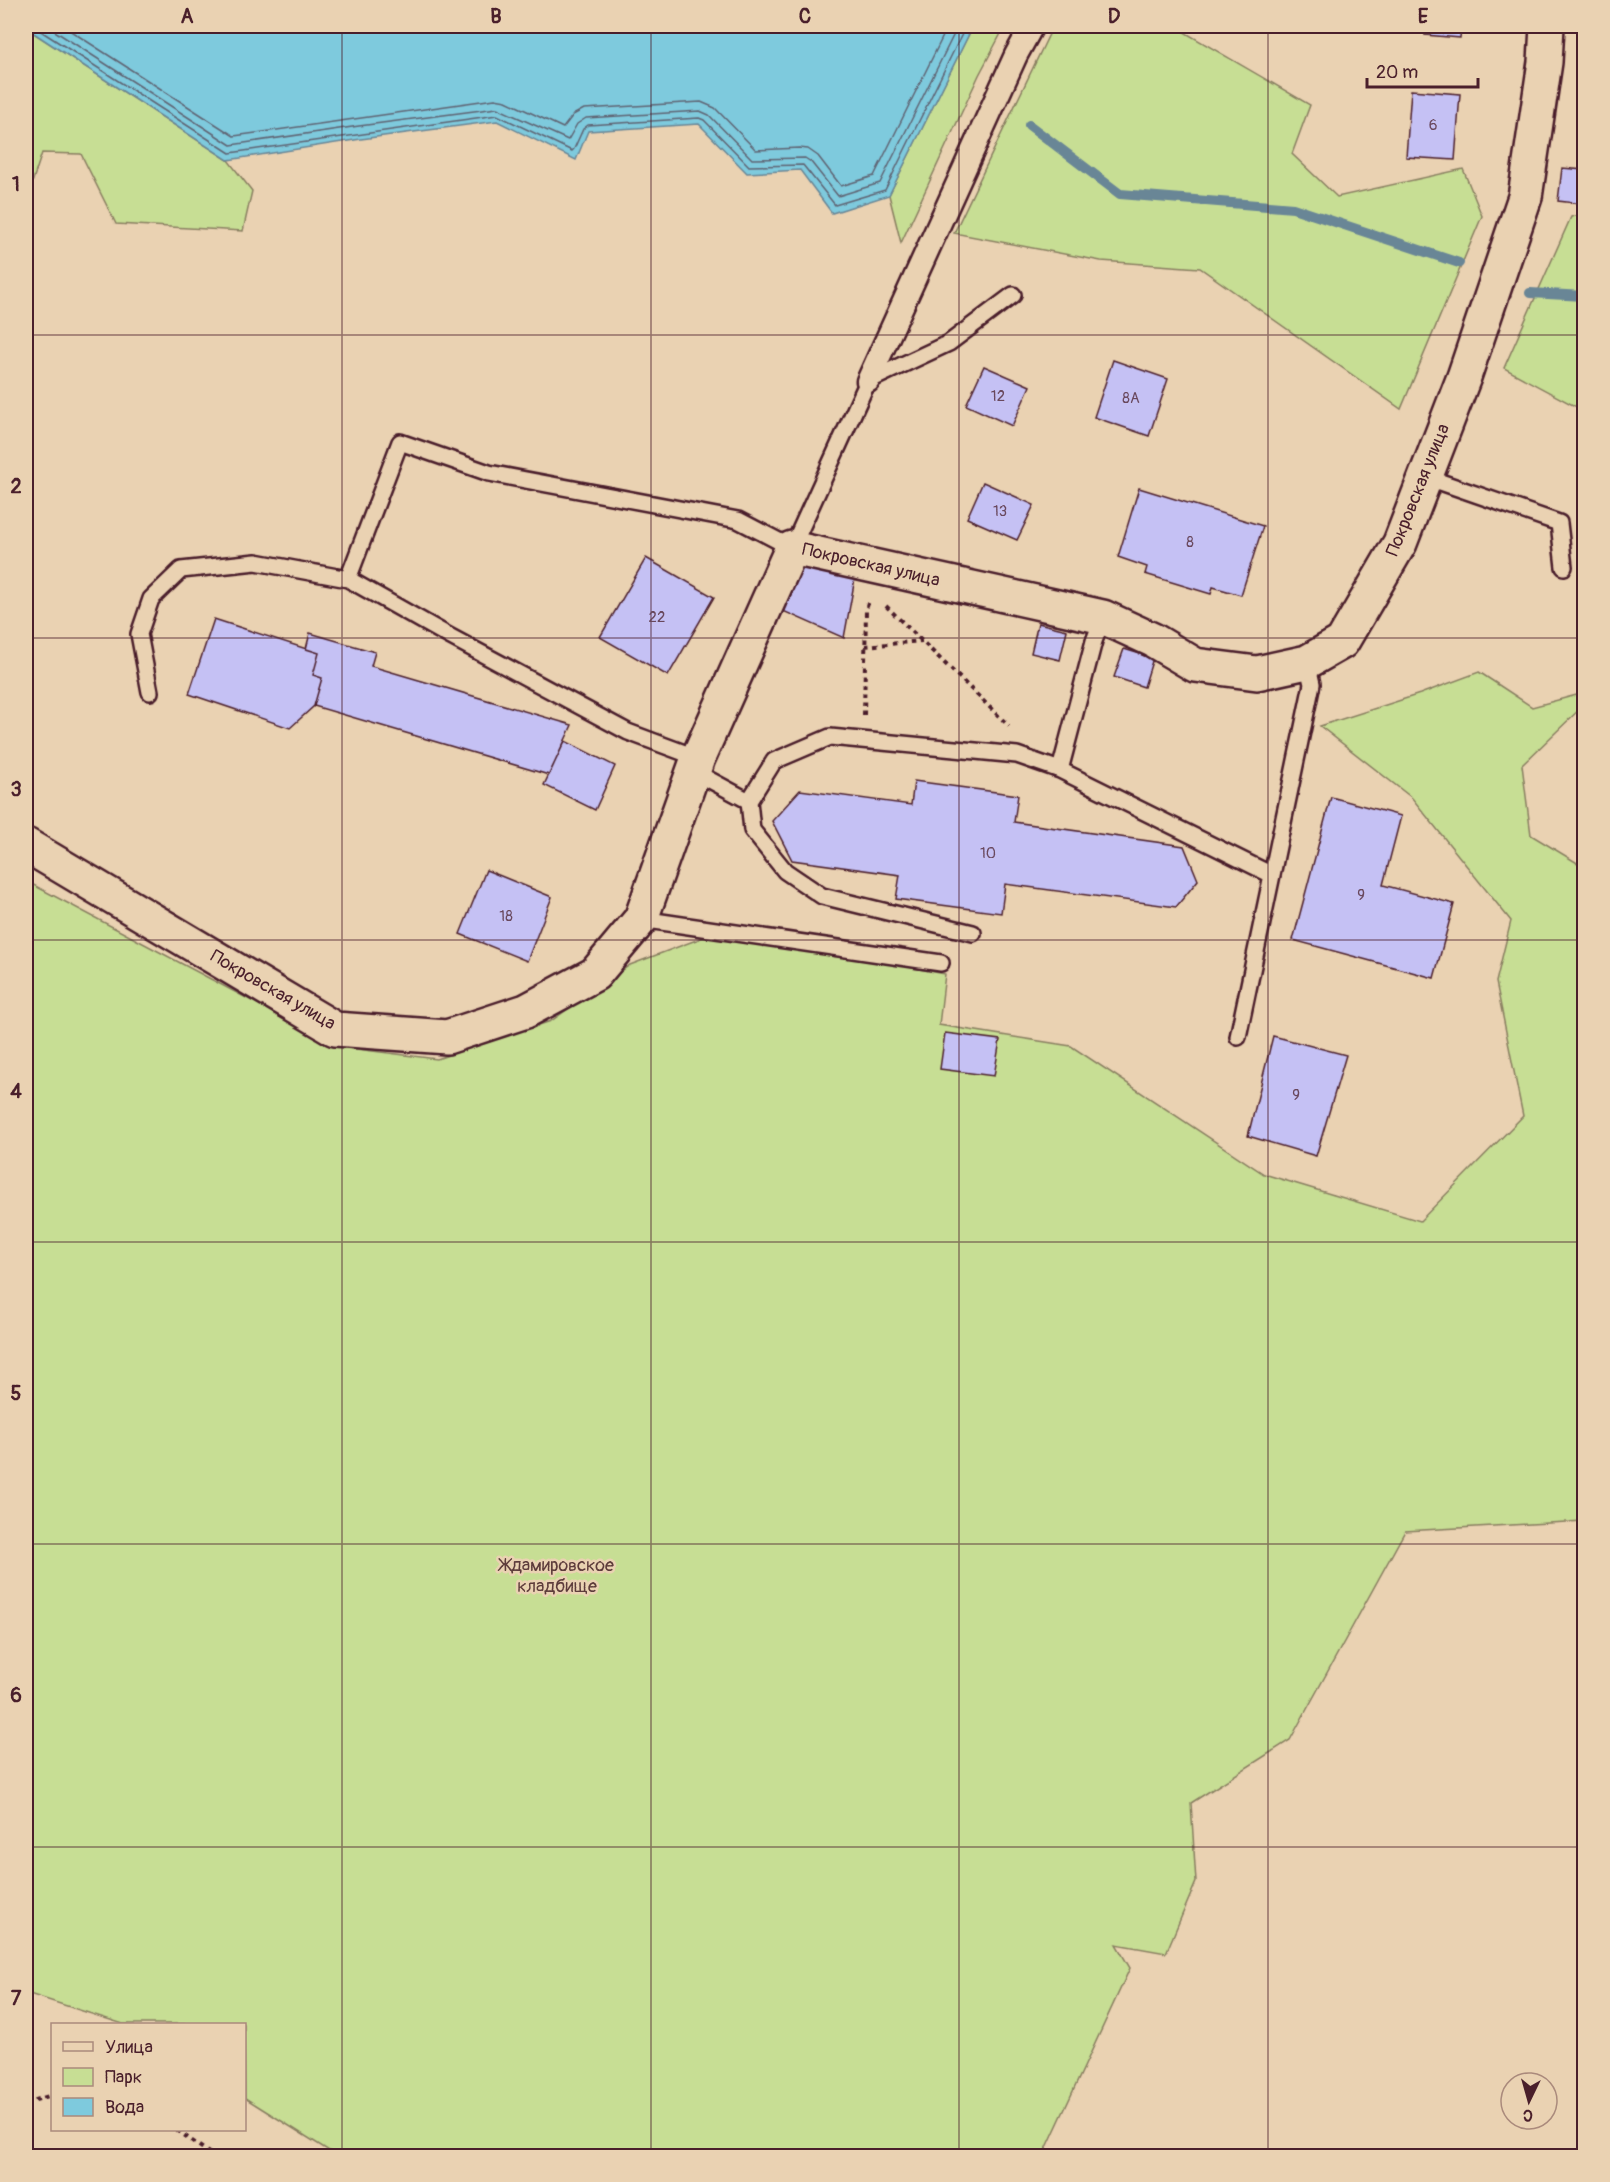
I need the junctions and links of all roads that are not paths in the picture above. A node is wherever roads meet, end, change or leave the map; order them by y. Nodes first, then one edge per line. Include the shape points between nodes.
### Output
1 (1032, 26) edge
2 (1547, 26) edge
3 (1013, 295) dead end
4 (868, 381) junction
5 (1426, 477) junction
6 (792, 548) junction
7 (1563, 567) dead end
8 (348, 579) junction
9 (1102, 617) junction
10 (1306, 662) junction
11 (150, 692) dead end
12 (695, 768) junction
13 (1060, 770) junction
14 (749, 801) junction
15 (26, 845) edge
16 (1272, 875) junction
17 (641, 919) junction
18 (973, 933) dead end
19 (941, 963) dead end
20 (1239, 1037) dead end

1 - 4 street
2 - 5 street, Покровская улица via 1525,197
3 - 4 lane via 949,343
4 - 6 lane
5 - 7 lane via 1559,524
5 - 10 street, Покровская улица via 1400,543 1342,642
6 - 8 lane via 738,520 489,472 400,442
6 - 9 street, Покровская улица
6 - 12 street, Покровская улица
8 - 11 lane via 256,562 181,570 151,599 139,634
8 - 12 lane
9 - 10 street, Покровская улица via 1195,665 1257,673
9 - 13 lane
10 - 16 lane via 1312,684
12 - 14 lane
12 - 17 street, Покровская улица
13 - 14 lane via 1017,755 830,737 774,762
13 - 16 lane
14 - 18 lane via 752,830 785,871 822,896
15 - 17 street, Покровская улица via 335,1029 447,1037 526,1011 595,974
16 - 20 lane
17 - 19 lane

